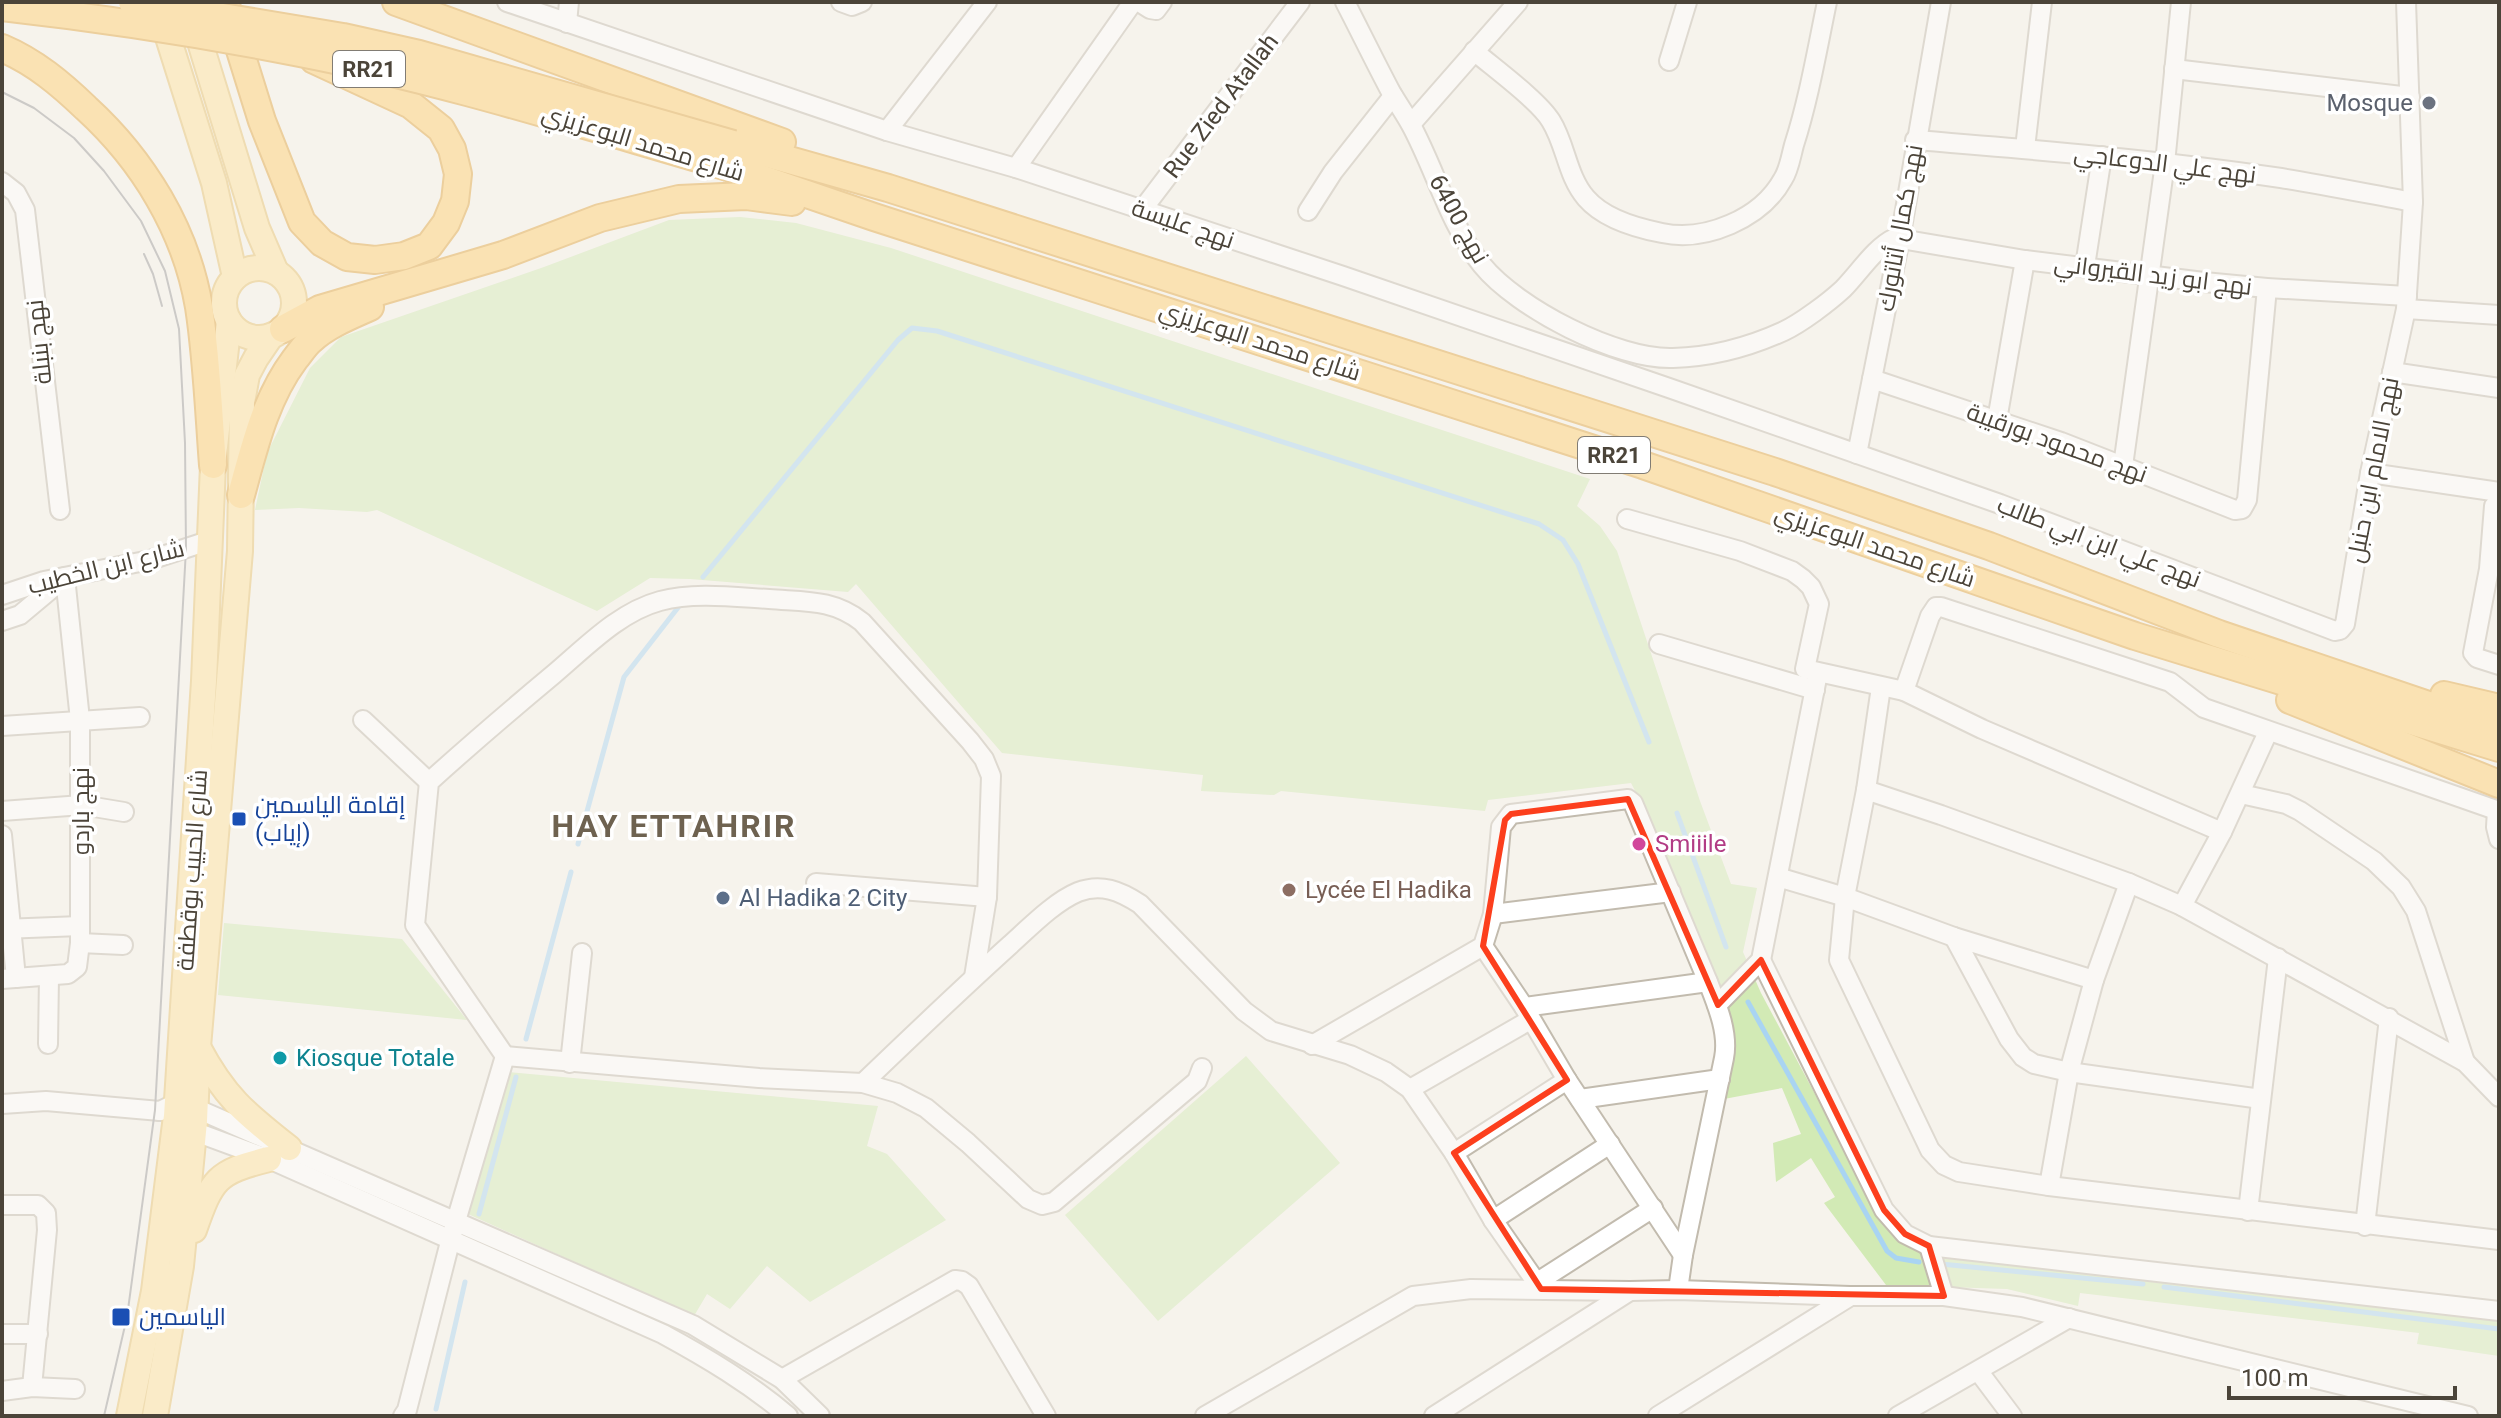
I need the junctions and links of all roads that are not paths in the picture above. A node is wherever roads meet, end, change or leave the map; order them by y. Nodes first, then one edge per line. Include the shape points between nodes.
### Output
1 (132, 2) edge
2 (157, 2) edge
3 (187, 2) edge
4 (225, 2) edge
5 (396, 2) edge
6 (507, 2) edge
7 (569, 2) edge
8 (841, 2) edge
9 (862, 2) edge
10 (987, 2) edge
11 (1136, 2) edge
12 (1162, 2) edge
13 (1300, 2) edge
14 (1345, 2) edge
15 (1518, 2) edge
16 (1687, 2) edge
17 (1827, 2) edge
18 (1941, 2) edge
19 (2042, 2) edge
20 (2181, 2) edge
21 (2406, 2) edge
22 (2, 7) edge
23 (567, 23) junction
24 (2, 48) edge
25 (1474, 51) junction
26 (297, 52) junction
27 (1669, 61) dead end
28 (2174, 69) junction
29 (1393, 96) junction
30 (2410, 97) junction
31 (1411, 124) junction
32 (887, 131) junction
33 (1915, 140) junction
34 (2025, 148) junction
35 (731, 156) junction
36 (2102, 156) junction
37 (2165, 163) junction
38 (1016, 168) junction
39 (2, 182) edge
40 (888, 188) junction
41 (2413, 202) junction
42 (1142, 210) junction
43 (1308, 211) dead end
44 (874, 217) junction
45 (1900, 239) junction
46 (2025, 260) junction
47 (2085, 266) junction
48 (276, 272) junction
49 (445, 272) junction
50 (2150, 276) junction
51 (235, 277) junction
52 (2267, 288) junction
53 (2407, 302) junction
54 (2499, 315) edge
55 (229, 321) junction
56 (277, 333) junction
57 (1601, 342) junction
58 (1596, 363) junction
59 (2392, 372) junction
60 (1872, 379) junction
61 (2499, 388) edge
62 (1997, 420) junction
63 (1857, 454) junction
64 (213, 465) junction
65 (2123, 466) junction
66 (2370, 473) junction
67 (2499, 492) edge
68 (241, 495) junction
69 (2499, 502) edge
70 (60, 510) dead end
71 (1627, 519) dead end
72 (211, 540) junction
73 (2494, 569) edge
74 (65, 577) junction
75 (2, 595) edge
76 (2, 621) edge
77 (2340, 630) joint
78 (2219, 634) junction
79 (2135, 636) junction
80 (1659, 644) dead end
81 (2499, 665) edge
82 (1817, 681) junction
83 (1881, 687) junction
84 (1904, 691) junction
85 (2499, 708) edge
86 (140, 717) dead end
87 (80, 720) junction
88 (363, 720) dead end
89 (2, 726) edge
90 (2499, 729) edge
91 (2268, 732) junction
92 (2499, 748) edge
93 (429, 782) junction
94 (1866, 790) junction
95 (2241, 794) junction
96 (2498, 802) edge
97 (82, 805) junction
98 (2, 811) edge
99 (124, 812) dead end
100 (2222, 832) junction
101 (2, 835) edge
102 (2499, 839) edge
103 (1778, 877) junction
104 (816, 883) dead end
105 (2129, 883) junction
106 (1671, 892) junction
107 (987, 897) junction
108 (1845, 897) junction
109 (2182, 906) junction
110 (1493, 914) junction
111 (7, 929) edge
112 (80, 934) junction
113 (1954, 937) junction
114 (123, 945) dead end
115 (1483, 946) junction
116 (582, 953) dead end
117 (2278, 958) junction
118 (1761, 960) junction
119 (49, 976) junction
120 (974, 977) junction
121 (9, 979) edge
122 (2094, 980) junction
123 (1708, 982) junction
124 (1717, 1005) junction
125 (1527, 1013) junction
126 (2389, 1018) junction
127 (48, 1044) dead end
128 (1312, 1045) junction
129 (198, 1047) junction
130 (505, 1056) junction
131 (2465, 1062) junction
132 (570, 1063) junction
133 (1202, 1068) dead end
134 (2069, 1072) junction
135 (1720, 1079) junction
136 (1567, 1080) junction
137 (863, 1083) junction
138 (1410, 1089) junction
139 (2499, 1097) edge
140 (1580, 1099) junction
141 (2261, 1099) junction
142 (2, 1104) edge
143 (180, 1116) junction
144 (1610, 1144) junction
145 (1454, 1153) junction
146 (279, 1154) junction
147 (2049, 1186) junction
148 (2, 1205) edge
149 (1653, 1208) junction
150 (2248, 1211) junction
151 (1493, 1220) junction
152 (2365, 1226) junction
153 (454, 1230) junction
154 (2499, 1240) edge
155 (1929, 1246) junction
156 (1683, 1255) junction
157 (181, 1266) junction
158 (1539, 1286) junction
159 (1678, 1290) junction
160 (1630, 1291) junction
161 (1850, 1296) junction
162 (1944, 1296) junction
163 (2499, 1311) edge
164 (2069, 1318) junction
165 (2, 1334) edge
166 (38, 1334) junction
167 (1979, 1372) junction
168 (782, 1379) junction
169 (32, 1387) junction
170 (75, 1389) dead end
171 (2, 1391) edge
172 (129, 1416) edge
173 (155, 1416) edge
174 (403, 1416) edge
175 (788, 1416) edge
176 (820, 1416) edge
177 (1046, 1416) edge
178 (1205, 1416) edge
179 (1434, 1416) edge
180 (1658, 1416) edge
181 (1898, 1416) edge
182 (2012, 1416) edge
183 (2468, 1416) edge

1 - 35 highway, شارع محمد البوعزيزي / RR21, bridge via 419,54
2 - 51 main road via 214,183
3 - 48 main road via 257,228
4 - 26 highway via 262,121 302,222 322,243 347,257 375,260 429,246 451,212 458,174 441,129 411,105
5 - 40 highway via 710,115
6 - 23 street, نهج عليسة
7 - 23 street
8 - 9 street
10 - 32 street
11 - 12 street via 1153,11
11 - 38 street
13 - 42 street, Rue Zied Atallah
14 - 29 street, نهج 6400
15 - 25 street
16 - 27 street
17 - 25 street via 1784,179 1750,213 1718,230 1674,236 1637,228 1601,211 1578,187 1547,114
18 - 33 street, نهج كمال أتاتورك
19 - 34 street
20 - 28 street
21 - 30 street, نهج الامام ابن حنبل
22 - 26 highway, شارع محمد البوعزيزي / RR21, bridge
23 - 32 street, نهج عليسة
24 - 64 highway via 53,77 109,129 150,181 176,231 198,305
25 - 31 street
26 - 35 highway, شارع محمد البوعزيزي / RR21, bridge
28 - 30 street
28 - 37 street
29 - 31 street, نهج 6400
29 - 43 street
30 - 41 street, نهج الامام ابن حنبل
31 - 57 street, نهج 6400 via 1483,267 1534,309
32 - 38 street, نهج عليسة
33 - 34 street, نهج علي الدوعاجي
33 - 45 street, نهج كمال أتاتورك
34 - 36 street, نهج علي الدوعاجي
35 - 40 highway, شارع محمد البوعزيزي / RR21
35 - 44 highway, شارع محمد البوعزيزي / RR21
36 - 37 street, نهج علي الدوعاجي
36 - 47 street
37 - 41 street, نهج علي الدوعاجي
37 - 50 street
38 - 42 street, نهج عليسة
39 - 70 street, نهج بنبلة via 25,210
40 - 78 highway, شارع محمد البوعزيزي / RR21 via 1775,472
41 - 53 street, نهج الامام ابن حنبل
42 - 58 street, نهج عليسة
44 - 49 highway via 746,196 679,199 600,218
44 - 79 highway, شارع محمد البوعزيزي / RR21 via 1643,465
45 - 46 street, نهج ابو زيد القيرواني
45 - 57 street, نهج 6400 via 1891,239 1841,291 1787,330 1729,352 1671,358
45 - 60 street, نهج كمال أتاتورك
46 - 47 street, نهج ابو زيد القيرواني
46 - 62 street
47 - 50 street, نهج ابو زيد القيرواني
48 - 51 main road via 255,268
48 - 56 main road via 294,299 294,310
49 - 56 highway via 320,309
49 - 68 highway via 310,340 271,397
50 - 52 street, نهج ابو زيد القيرواني
50 - 65 street
51 - 55 main road via 224,298
52 - 53 street, نهج ابو زيد القيرواني
52 - 65 street, نهج محمود بورقيبة via 2242,509
53 - 54 street, نهج ابو زيد القيرواني
53 - 59 street, نهج الامام ابن حنبل
55 - 56 main road via 252,338
55 - 64 main road, شارع الحبيب بوقطفة
56 - 68 main road, شارع الحبيب بوقطفة via 247,375
57 - 58 street
58 - 63 street, نهج عليسة
59 - 61 street
59 - 66 street, نهج الامام ابن حنبل
60 - 62 street, نهج محمود بورقيبة
60 - 63 street, نهج كمال أتاتورك
62 - 65 street, نهج محمود بورقيبة
63 - 77 street, نهج علي ابن ابي طالب
64 - 72 main road, شارع الحبيب بوقطفة
66 - 67 street
66 - 77 street, نهج الامام ابن حنبل
68 - 129 main road, شارع الحبيب بوقطفة
69 - 73 street via 2494,506
71 - 82 street via 1740,551 1803,579 1819,604 1804,668
72 - 74 street, شارع ابن الخطيب via 150,560
72 - 143 main road, شارع الحبيب بوقطفة
73 - 81 street via 2473,655
74 - 75 street, شارع ابن الخطيب
74 - 76 street via 20,615
74 - 87 street, نهج باردو
78 - 85 highway
78 - 90 highway, شارع محمد البوعزيزي / RR21
79 - 92 highway, شارع محمد البوعزيزي / RR21
79 - 96 highway
80 - 82 street
82 - 83 street
82 - 103 street
83 - 84 street
83 - 94 street
84 - 91 street via 1933,610 1941,607 2170,682 2204,708
84 - 100 street
86 - 87 street
87 - 89 street
87 - 97 street, نهج باردو
88 - 93 street
91 - 95 street
91 - 96 street
93 - 107 street via 634,611 680,596 829,603 862,622 984,759 991,776
93 - 130 street via 415,925
94 - 105 street
94 - 108 street
95 - 100 street
95 - 131 street via 2300,811 2374,861 2401,887 2416,911
96 - 102 street
97 - 98 street
97 - 99 street
97 - 112 street, نهج باردو
100 - 109 street
101 - 111 street
103 - 108 street
103 - 118 street
104 - 107 street
105 - 109 street
105 - 122 street
106 - 110 street
106 - 110 street via 1633,803 1622,798 1511,814 1501,827
106 - 123 street
107 - 120 street
108 - 113 street
108 - 147 street via 1842,969 1930,1150 1959,1172
109 - 117 street
110 - 115 street
111 - 112 street
111 - 121 street
112 - 114 street
112 - 119 street, نهج باردو via 75,971
113 - 122 street
113 - 134 street via 2016,1048 2034,1064
115 - 125 street
115 - 128 street
116 - 132 street
117 - 126 street
117 - 141 street
118 - 124 street
118 - 155 street via 1884,1210 1905,1234
119 - 121 street, نهج باردو
119 - 127 street
120 - 128 street via 1076,893 1110,888 1140,904 1244,1011 1271,1031
120 - 137 street
122 - 134 street
123 - 124 street
123 - 125 street
124 - 135 street via 1726,1049
125 - 136 street
125 - 138 street
126 - 131 street
126 - 152 street
128 - 138 street via 1350,1055
129 - 143 main road, شارع الحبيب بوقطفة
129 - 146 main road via 226,1093
130 - 132 street
130 - 153 street
131 - 139 street
132 - 137 street
133 - 137 street via 1197,1081 1159,1114 1054,1202 1042,1205 1028,1199 926,1108
134 - 141 street
134 - 147 street
135 - 140 street
135 - 156 street
136 - 140 street
136 - 145 street
138 - 145 street
140 - 144 street
141 - 150 street
142 - 143 street via 46,1101
143 - 146 street
143 - 157 main road, شارع الحبيب بوقطفة
143 - 172 main road, شارع الحبيب بوقطفة
144 - 149 street
144 - 151 street
145 - 151 street
146 - 153 street
146 - 157 main road via 227,1171 216,1181
147 - 150 street
148 - 166 street via 38,1205 46,1213
149 - 156 street
149 - 158 street
150 - 152 street
151 - 158 street
152 - 154 street
153 - 168 street via 693,1325
153 - 174 street
153 - 175 street via 716,1363
155 - 162 street
155 - 163 street
156 - 159 street
157 - 173 main road, شارع الحبيب بوقطفة
158 - 160 street
158 - 178 street via 1413,1296
159 - 160 street
159 - 161 street
160 - 179 street
161 - 162 street
161 - 180 street
162 - 164 street
164 - 167 street
164 - 183 street
165 - 166 street
166 - 169 street
167 - 181 street
167 - 182 street
168 - 176 street
168 - 177 street via 955,1280 969,1286
169 - 170 street
169 - 171 street

